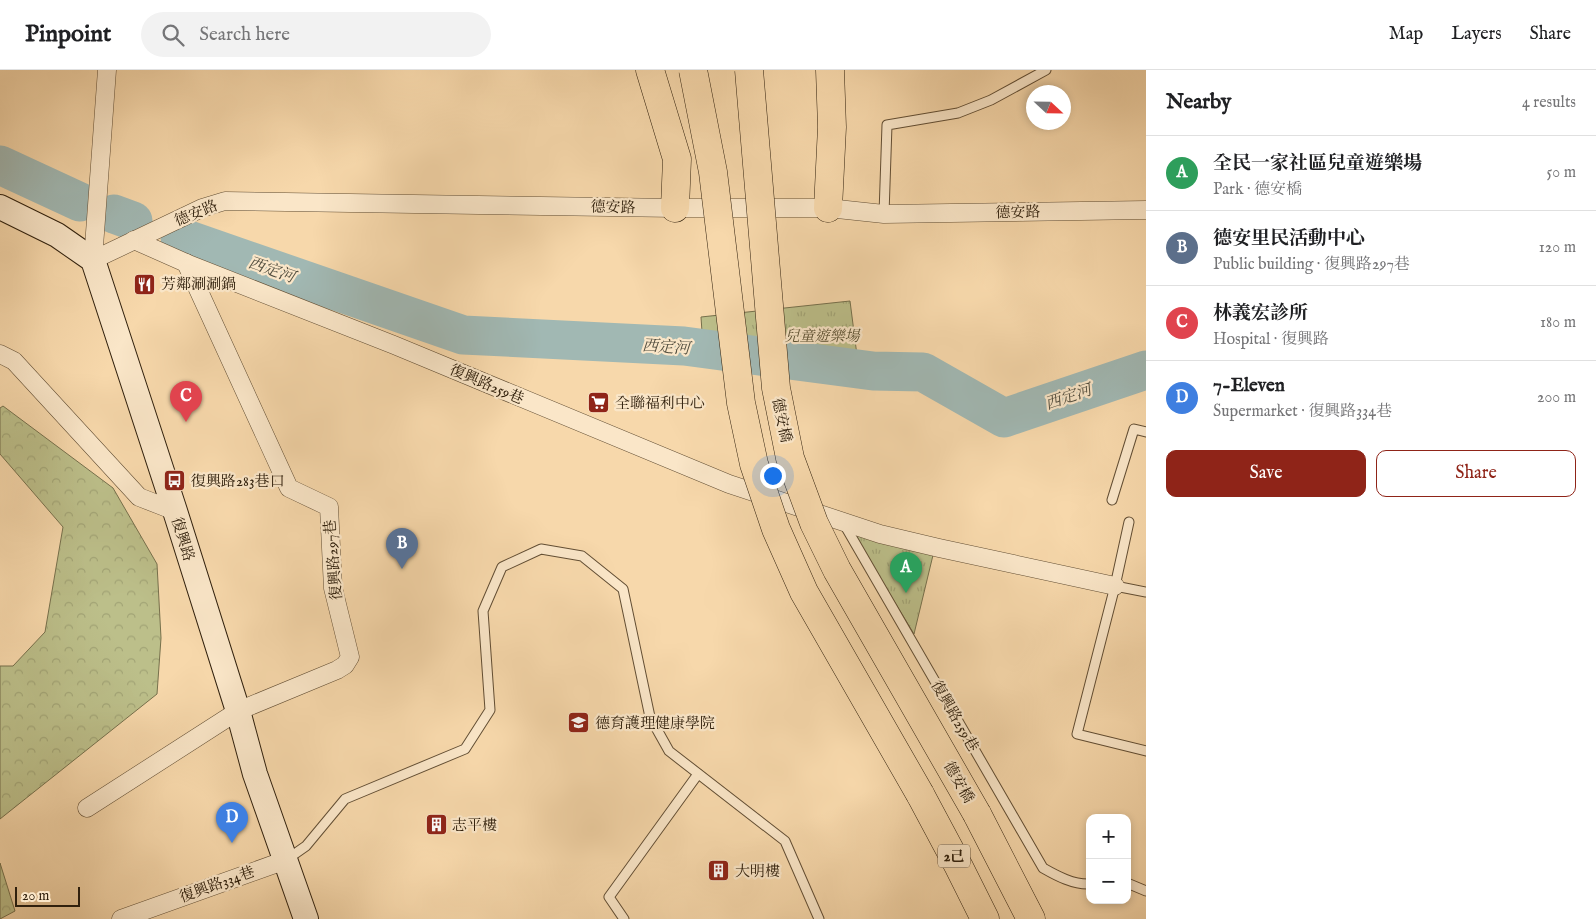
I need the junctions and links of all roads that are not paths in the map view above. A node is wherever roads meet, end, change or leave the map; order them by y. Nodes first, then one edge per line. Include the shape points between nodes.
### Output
1 (107, 70) edge
2 (650, 70) edge
3 (693, 70) edge
4 (749, 70) edge
5 (830, 70) edge
6 (1046, 70) edge
7 (0, 207) edge
8 (675, 208) junction
9 (828, 208) junction
10 (1146, 210) edge
11 (884, 214) junction
12 (134, 240) junction
13 (93, 260) junction
14 (186, 263) junction
15 (0, 354) edge
16 (1146, 432) edge
17 (1112, 500) dead end
18 (175, 511) junction
19 (842, 521) junction
20 (1129, 522) dead end
21 (1115, 586) junction
22 (1146, 592) edge
23 (238, 711) junction
24 (1146, 751) edge
25 (698, 774) junction
26 (87, 808) dead end
27 (286, 860) junction
28 (1086, 884) edge
29 (1131, 885) edge
30 (1146, 891) edge
31 (302, 917) edge
32 (121, 919) edge
33 (624, 919) edge
34 (819, 919) edge
35 (985, 919) edge
36 (1031, 919) edge

1 - 13 street
2 - 8 main road via 677,158
3 - 35 main road, 2己, bridge via 713,172 741,403 754,464 776,529 804,592 920,794
4 - 36 main road, 德安橋 / 2己, bridge via 776,388 790,458 814,523 837,570 977,814
5 - 9 main road via 832,127
6 - 11 lane via 991,100 958,113 887,125
7 - 13 street via 57,235
8 - 9 street, 德安路
8 - 12 street, 德安路 via 225,201 202,208
9 - 11 street, 德安路
10 - 11 street, 德安路
12 - 13 street, 德安路
12 - 14 street, 復興路259巷
13 - 18 street, 復興路
14 - 19 street, 復興路259巷 via 729,484
14 - 23 street, 復興路297巷 via 289,488 329,507 333,588 350,657 337,670
15 - 18 street via 14,361 139,497
16 - 17 lane via 1134,429
18 - 23 street, 復興路
19 - 21 street, 復興路259巷 via 880,534
19 - 28 lane, 復興路259巷 via 1043,868
20 - 21 lane
21 - 22 lane, 復興路259巷
21 - 24 lane via 1077,734
23 - 26 street, 復興路297巷
23 - 27 street, 復興路 via 255,774
25 - 27 lane via 670,751 650,717 623,589 582,556 541,549 502,567 483,611 490,710 465,749 345,799 306,846
25 - 33 lane via 609,897
25 - 34 lane via 784,841
27 - 31 street, 復興路
27 - 32 street, 復興路334巷
29 - 30 lane

